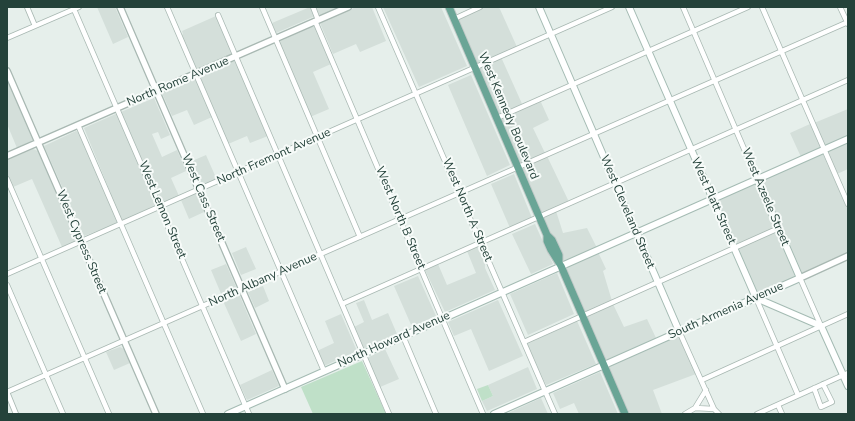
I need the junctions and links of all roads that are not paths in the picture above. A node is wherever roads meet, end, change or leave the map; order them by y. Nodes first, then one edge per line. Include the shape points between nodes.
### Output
1 (27, 7) edge
2 (120, 7) edge
3 (167, 7) edge
4 (262, 7) edge
5 (313, 7) edge
6 (348, 7) edge
7 (378, 7) edge
8 (449, 7) edge
9 (480, 7) edge
10 (539, 7) edge
11 (612, 7) edge
12 (628, 7) edge
13 (683, 7) edge
14 (748, 7) edge
15 (762, 7) edge
16 (840, 7) edge
17 (76, 8) edge
18 (218, 15) dead end
19 (454, 19) junction
20 (317, 21) junction
21 (848, 23) edge
22 (35, 26) junction
23 (694, 31) junction
24 (551, 34) junction
25 (7, 38) edge
26 (275, 39) junction
27 (647, 50) junction
28 (781, 51) junction
29 (236, 57) junction
30 (475, 68) junction
31 (7, 71) edge
32 (196, 74) junction
33 (714, 80) junction
34 (848, 80) edge
35 (572, 84) junction
36 (157, 92) junction
37 (416, 94) junction
38 (669, 100) junction
39 (802, 100) junction
40 (118, 108) junction
41 (497, 118) junction
42 (358, 120) junction
43 (78, 125) junction
44 (736, 130) junction
45 (593, 133) junction
46 (317, 138) junction
47 (848, 139) edge
48 (38, 142) junction
49 (691, 149) junction
50 (824, 149) junction
51 (278, 155) junction
52 (7, 156) edge
53 (518, 167) junction
54 (239, 173) junction
55 (7, 178) edge
56 (757, 179) junction
57 (615, 183) junction
58 (199, 190) junction
59 (459, 193) junction
60 (847, 198) edge
61 (712, 199) junction
62 (848, 204) edge
63 (160, 207) junction
64 (540, 217) junction
65 (400, 219) junction
66 (121, 225) junction
67 (779, 228) junction
68 (636, 232) junction
69 (360, 237) junction
70 (81, 242) junction
71 (480, 243) junction
72 (734, 248) junction
73 (320, 255) junction
74 (848, 256) edge
75 (42, 259) junction
76 (560, 264) junction
77 (422, 269) junction
78 (282, 272) junction
79 (7, 274) edge
80 (800, 278) junction
81 (658, 282) junction
82 (7, 285) edge
83 (242, 289) junction
84 (502, 292) junction
85 (756, 298) junction
86 (342, 304) junction
87 (203, 307) junction
88 (848, 314) edge
89 (582, 316) junction
90 (443, 318) junction
91 (164, 324) junction
92 (821, 326) junction
93 (679, 331) junction
94 (403, 336) junction
95 (125, 342) junction
96 (524, 342) junction
97 (777, 346) junction
98 (363, 354) junction
99 (85, 359) junction
100 (604, 365) junction
101 (324, 371) junction
102 (846, 374) edge
103 (46, 375) junction
104 (702, 380) junction
105 (823, 384) junction
106 (848, 386) edge
107 (814, 388) junction
108 (285, 389) junction
109 (706, 390) junction
110 (545, 391) junction
111 (7, 392) edge
112 (798, 395) junction
113 (778, 405) junction
114 (246, 406) junction
115 (695, 408) junction
116 (714, 409) junction
117 (16, 414) edge
118 (63, 414) edge
119 (109, 414) edge
120 (156, 414) edge
121 (203, 414) edge
122 (228, 414) edge
123 (249, 414) edge
124 (389, 414) edge
125 (436, 414) edge
126 (483, 414) edge
127 (494, 414) edge
128 (555, 414) edge
129 (625, 414) edge
130 (685, 414) edge
131 (719, 414) edge
132 (757, 414) edge
133 (782, 414) edge

1 - 22 street
2 - 36 street, West Cass Street
3 - 32 street
4 - 26 street
5 - 20 street, West North B Street
6 - 20 street, North Rome Avenue
7 - 37 street, West North A Street
8 - 19 main road, West Kennedy Boulevard
9 - 19 street
10 - 24 main road, West Cleveland Street
11 - 24 street, North Fremont Avenue
12 - 27 main road, West Platt Street
13 - 23 street, West Azeele Street
14 - 23 street
15 - 28 street
16 - 21 street
17 - 22 street
17 - 40 street, West Lemon Street
18 - 29 street
19 - 30 main road, West Kennedy Boulevard
20 - 26 street, North Rome Avenue
20 - 42 street, West North B Street
21 - 28 street, North Albany Avenue
22 - 25 street
23 - 27 street
23 - 33 street, West Azeele Street
24 - 30 street, North Fremont Avenue
24 - 35 main road, West Cleveland Street
26 - 29 street, North Rome Avenue
26 - 46 street
27 - 35 street
27 - 38 main road, West Platt Street
28 - 33 street, North Albany Avenue
28 - 39 street
29 - 32 street, North Rome Avenue
29 - 51 street
30 - 37 street, North Fremont Avenue
30 - 41 main road, West Kennedy Boulevard
31 - 48 street, West Cypress Street
32 - 36 street, North Rome Avenue
32 - 54 street
33 - 38 street, North Albany Avenue
33 - 44 street, West Azeele Street
34 - 39 street
35 - 41 street
35 - 45 main road, West Cleveland Street
36 - 40 street, North Rome Avenue
36 - 58 street, West Cass Street
37 - 42 street, North Fremont Avenue
37 - 59 street, West North A Street
38 - 45 street, North Albany Avenue
38 - 49 main road, West Platt Street
39 - 44 street
39 - 50 street
40 - 43 street, North Rome Avenue
40 - 63 street, West Lemon Street
41 - 53 main road, West Kennedy Boulevard
42 - 46 street, North Fremont Avenue
42 - 65 street, West North B Street
43 - 48 street, North Rome Avenue
43 - 66 street
44 - 49 street
44 - 56 street, West Azeele Street
45 - 53 street, North Albany Avenue
45 - 57 main road, West Cleveland Street
46 - 51 street, North Fremont Avenue
46 - 69 street
47 - 50 main road, North Howard Avenue
48 - 52 street, North Rome Avenue
48 - 70 street, West Cypress Street
49 - 57 street
49 - 61 main road, West Platt Street
50 - 56 main road, North Howard Avenue
50 - 60 street
51 - 54 street, North Fremont Avenue
51 - 73 street
53 - 59 street, North Albany Avenue
53 - 64 main road, West Kennedy Boulevard
54 - 58 street, North Fremont Avenue
54 - 78 street
55 - 75 street
56 - 61 main road, North Howard Avenue
56 - 67 main road, West Azeele Street
57 - 64 street
57 - 68 main road, West Cleveland Street
58 - 63 street, North Fremont Avenue
58 - 83 street, West Cass Street
59 - 65 street, North Albany Avenue
59 - 71 street, West North A Street
60 - 62 street
61 - 68 main road, North Howard Avenue
61 - 72 main road, West Platt Street
63 - 66 street, North Fremont Avenue
63 - 87 street, West Lemon Street
64 - 71 street
64 - 76 main road, West Kennedy Boulevard via 559,255
65 - 69 street, North Albany Avenue
65 - 77 street, West North B Street
66 - 70 street, North Fremont Avenue
66 - 91 street
67 - 72 street
67 - 80 main road, West Azeele Street
68 - 76 main road, North Howard Avenue
68 - 81 main road, West Cleveland Street
69 - 73 street, North Albany Avenue
70 - 75 street, North Fremont Avenue
70 - 95 street, West Cypress Street
71 - 77 street
71 - 84 street, West North A Street
72 - 81 street
72 - 85 main road, West Platt Street
73 - 78 street, North Albany Avenue
73 - 86 street
74 - 80 street, South Armenia Avenue
75 - 79 street, North Fremont Avenue
75 - 99 street
76 - 84 main road, North Howard Avenue
76 - 89 main road, West Kennedy Boulevard
77 - 86 street
77 - 90 street, West North B Street
78 - 83 street, North Albany Avenue
78 - 101 street
80 - 85 main road, South Armenia Avenue
80 - 92 street, West Azeele Street
81 - 89 street
81 - 93 main road, West Cleveland Street
82 - 103 street
83 - 87 street, North Albany Avenue
83 - 108 street, West Cass Street
84 - 90 main road, North Howard Avenue
84 - 96 street, West North A Street
85 - 92 main road
85 - 93 main road, South Armenia Avenue
85 - 97 street, West Platt Street
86 - 98 street
87 - 91 street, North Albany Avenue
87 - 114 street, West Lemon Street
88 - 92 street
89 - 96 street
89 - 100 main road, West Kennedy Boulevard
90 - 94 main road, North Howard Avenue
90 - 126 street, West North B Street
91 - 95 street, North Albany Avenue
91 - 121 street
92 - 97 street
92 - 102 main road, West Azeele Street
93 - 100 main road, South Armenia Avenue
93 - 104 street, West Cleveland Street
94 - 98 main road, North Howard Avenue
94 - 125 street
95 - 99 street, North Albany Avenue
95 - 120 street, West Cypress Street
96 - 110 street, West North A Street
97 - 104 street
97 - 112 street, West Platt Street
98 - 101 main road, North Howard Avenue
98 - 124 street
99 - 103 street, North Albany Avenue
99 - 119 street
100 - 110 main road, South Armenia Avenue
100 - 129 main road, West Kennedy Boulevard
101 - 108 main road, North Howard Avenue
102 - 105 street
102 - 106 main road, West Azeele Street
103 - 111 street, North Albany Avenue
103 - 118 street
104 - 109 street, West Cleveland Street
105 - 107 street
105 - 107 street via 832,402 821,407
107 - 112 street
108 - 114 main road, North Howard Avenue
109 - 115 street
109 - 116 street, West Cleveland Street
110 - 127 main road, South Armenia Avenue
110 - 128 street, West North A Street
111 - 117 street
112 - 113 street
113 - 132 street
113 - 133 street
114 - 122 main road, North Howard Avenue
114 - 123 street, West Lemon Street
115 - 116 street
115 - 130 street
116 - 131 street, West Cleveland Street

